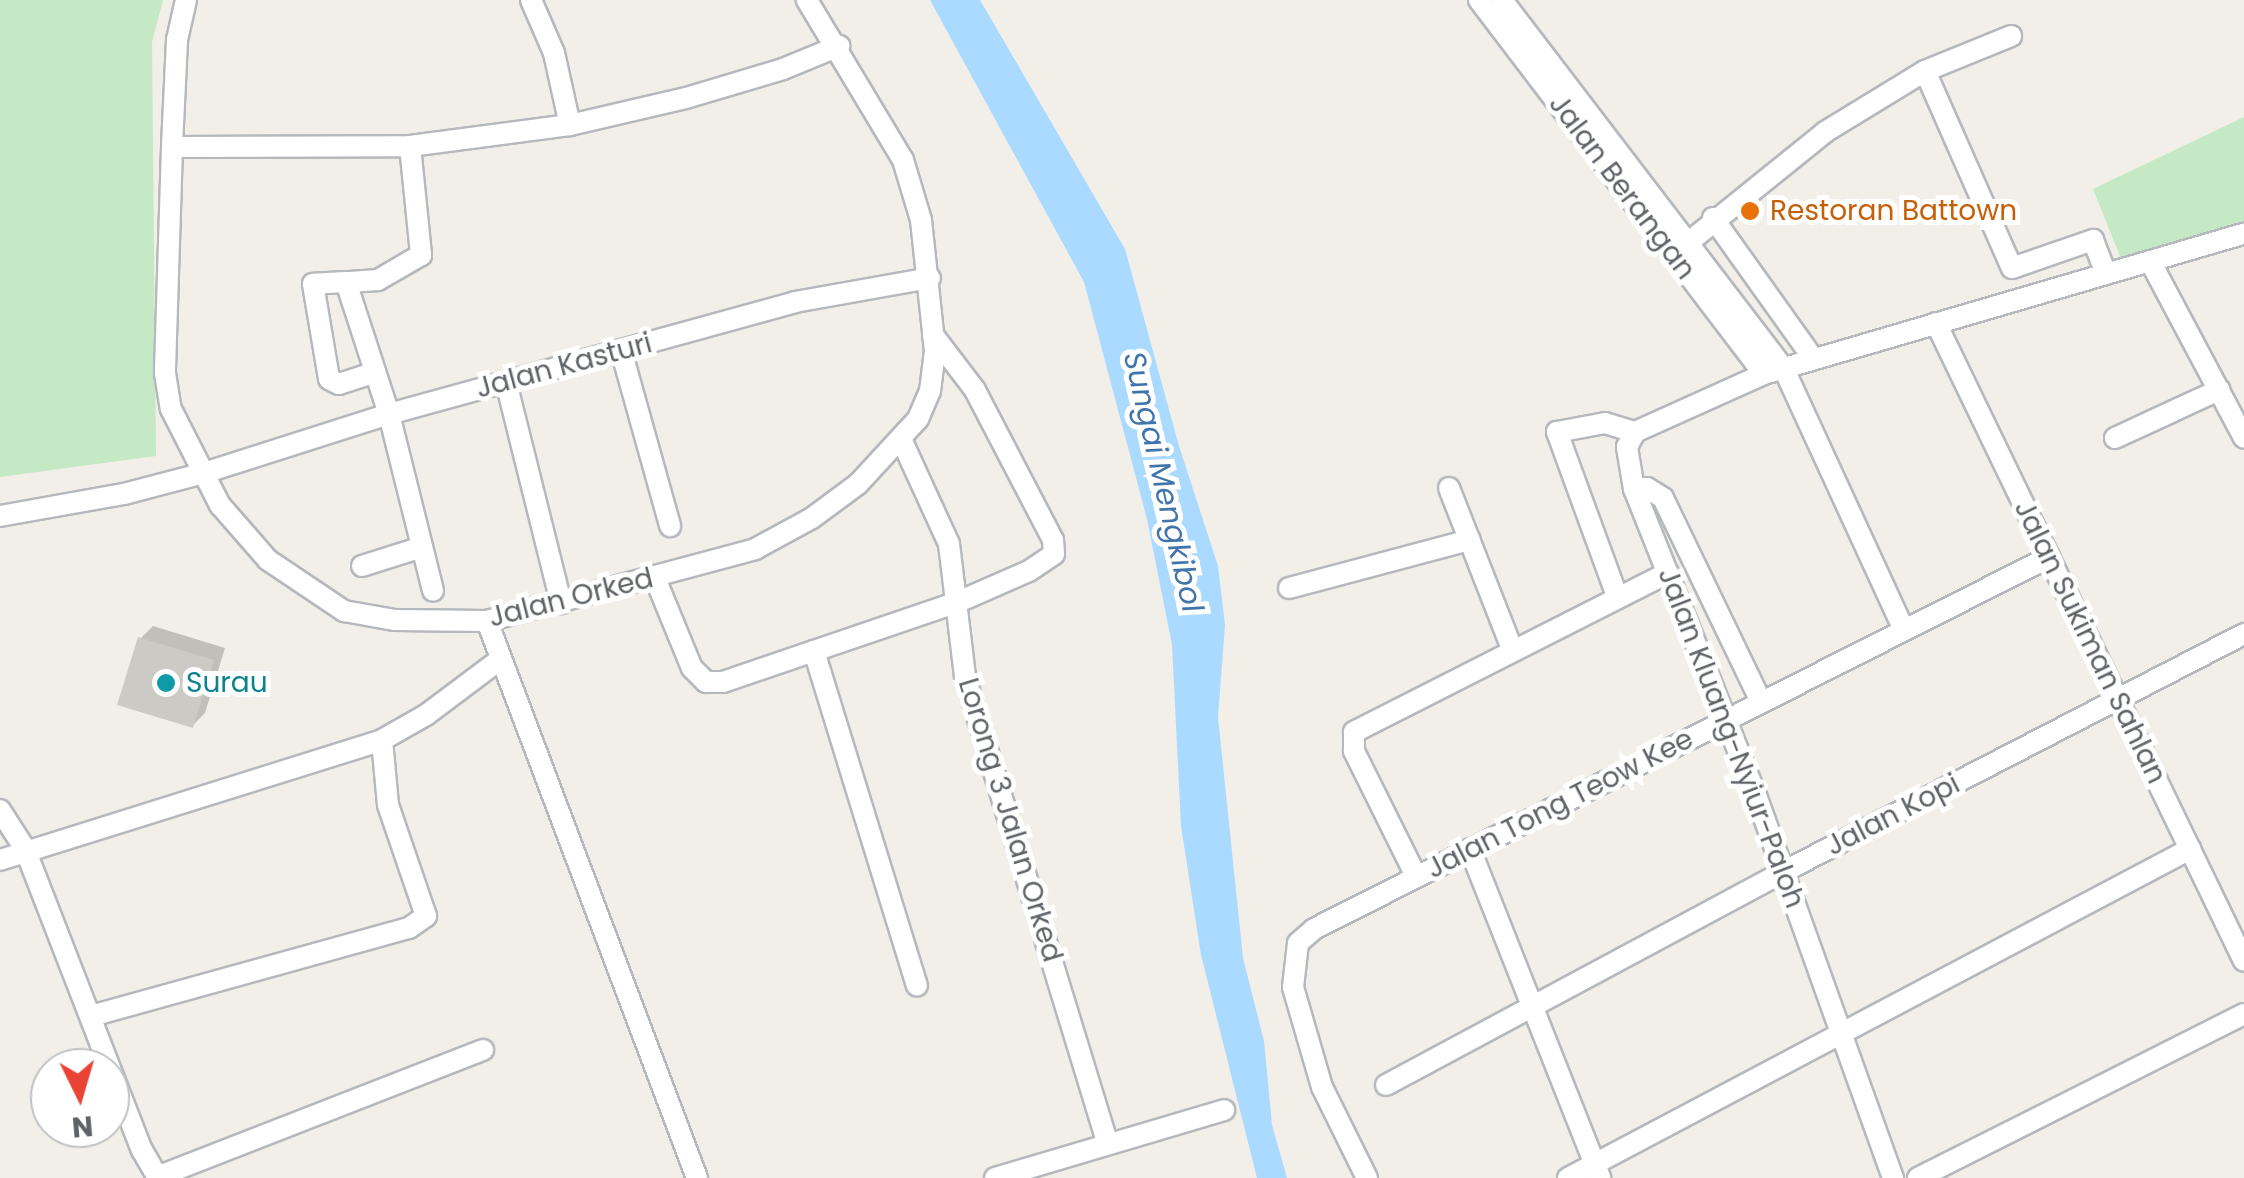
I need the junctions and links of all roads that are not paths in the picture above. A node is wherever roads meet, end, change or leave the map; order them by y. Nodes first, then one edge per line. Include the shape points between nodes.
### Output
1 (186, 0) edge
2 (531, 0) edge
3 (807, 0) edge
4 (1479, 0) edge
5 (1502, 0) edge
6 (2011, 36) dead end
7 (838, 46) junction
8 (1925, 72) junction
9 (570, 124) junction
10 (410, 146) junction
11 (172, 147) junction
12 (1713, 218) junction
13 (2244, 234) edge
14 (1681, 248) junction
15 (2150, 261) junction
16 (2106, 274) junction
17 (930, 278) junction
18 (346, 282) junction
19 (1936, 323) junction
20 (934, 336) junction
21 (621, 350) junction
22 (1812, 358) junction
23 (1774, 370) junction
24 (375, 372) junction
25 (506, 382) junction
26 (2218, 390) junction
27 (389, 414) junction
28 (1635, 432) junction
29 (2115, 438) dead end
30 (2244, 438) edge
31 (901, 439) junction
32 (204, 473) junction
33 (1450, 488) dead end
34 (1634, 489) junction
35 (0, 516) edge
36 (670, 526) dead end
37 (1470, 540) junction
38 (422, 547) junction
39 (2049, 558) junction
40 (362, 566) dead end
41 (1668, 573) junction
42 (655, 578) junction
43 (1289, 588) dead end
44 (433, 592) dead end
45 (1617, 596) junction
46 (958, 602) junction
47 (561, 604) junction
48 (487, 621) junction
49 (1904, 630) junction
50 (2244, 634) edge
51 (1512, 649) junction
52 (814, 652) junction
53 (498, 660) junction
54 (2117, 699) junction
55 (1760, 702) junction
56 (1726, 719) junction
57 (382, 740) junction
58 (0, 810) edge
59 (25, 849) junction
60 (1470, 849) junction
61 (2190, 849) junction
62 (0, 860) edge
63 (1783, 872) junction
64 (1416, 876) junction
65 (2244, 961) edge
66 (917, 985) dead end
67 (1532, 1008) junction
68 (2244, 1014) edge
69 (91, 1016) junction
70 (1842, 1033) junction
71 (483, 1050) dead end
72 (1386, 1085) dead end
73 (1322, 1087) junction
74 (1300, 1093) dead end
75 (1224, 1110) dead end
76 (1108, 1144) junction
77 (1598, 1171) edge
78 (1033, 1173) edge
79 (157, 1178) edge
80 (697, 1178) edge
81 (995, 1178) edge
82 (1367, 1178) edge
83 (1568, 1178) edge
84 (1893, 1178) edge
85 (1918, 1178) edge

1 - 11 street, Jalan Orked via 177,40
2 - 9 street via 554,53
3 - 7 street, Jalan Orked
4 - 14 street, Jalan Berangan
5 - 14 street, Jalan Berangan
6 - 8 street
7 - 9 street via 686,98
7 - 17 street, Jalan Orked via 903,160
8 - 12 street via 1825,132
8 - 16 street via 2012,268 2094,240
9 - 10 street
10 - 11 street
10 - 18 street via 422,256 378,280
11 - 32 street, Jalan Orked via 165,373 171,409
12 - 14 street
12 - 22 street
13 - 15 street
14 - 23 street, Jalan Berangan
15 - 16 street
15 - 26 street
16 - 19 street
17 - 20 street, Jalan Orked
17 - 21 street, Jalan Kasturi via 795,302
18 - 24 street
18 - 24 street via 313,284 329,379 339,384
19 - 22 street
19 - 39 street, Jalan Sukiman Sahlan
20 - 31 street, Jalan Orked via 930,391
20 - 46 street via 975,390 1053,540 1050,560
21 - 25 street, Jalan Kasturi
21 - 36 street
22 - 23 street
23 - 28 street
23 - 49 street, Jalan Berangan
24 - 27 street
25 - 27 street, Jalan Kasturi
25 - 47 street
26 - 29 street
26 - 30 street
27 - 32 street, Jalan Kasturi
27 - 38 street
28 - 34 street, Jalan Kluang-Nyiur-Paloh via 1626,459
28 - 45 street via 1605,423 1557,432
31 - 42 street, Jalan Orked via 858,484 812,518 755,549
31 - 46 street, Lorong 3 Jalan Orked via 949,544
32 - 35 street, Jalan Kasturi
32 - 48 street, Jalan Orked via 220,505 268,560 344,610 395,620
33 - 37 street
34 - 41 street, Jalan Kluang-Nyiur-Paloh
34 - 55 street via 1662,498
37 - 43 street
37 - 51 street
38 - 40 street
38 - 44 street
39 - 49 street, Jalan Tong Teow Kee
39 - 54 street, Jalan Sukiman Sahlan
41 - 45 street
41 - 56 street, Jalan Kluang-Nyiur-Paloh
42 - 47 street, Jalan Orked
42 - 52 street via 692,668 706,682
45 - 51 street
46 - 52 street
46 - 76 street, Lorong 3 Jalan Orked via 965,677
47 - 48 street, Jalan Orked
48 - 53 street
49 - 55 street, Jalan Tong Teow Kee
50 - 54 street, Jalan Kopi
51 - 64 street via 1354,732 1354,751
52 - 66 street
53 - 57 street
53 - 80 street
54 - 61 street, Jalan Sukiman Sahlan
54 - 63 street, Jalan Kopi
55 - 56 street, Jalan Tong Teow Kee
56 - 60 street, Jalan Tong Teow Kee
56 - 63 street, Jalan Kluang-Nyiur-Paloh
57 - 59 street
57 - 69 street via 388,806 426,916 410,928
58 - 59 street
59 - 62 street
59 - 69 street
60 - 64 street, Jalan Tong Teow Kee
60 - 67 street
61 - 65 street, Jalan Sukiman Sahlan
61 - 70 street
63 - 67 street, Jalan Kopi
63 - 70 street, Jalan Kluang-Nyiur-Paloh
64 - 73 street, Jalan Tong Teow Kee via 1314,928 1298,944 1291,976
67 - 72 street, Jalan Kopi
67 - 77 street
68 - 85 street
69 - 79 street
70 - 77 street
70 - 84 street, Jalan Kluang-Nyiur-Paloh
71 - 79 street
73 - 74 street
73 - 82 street, Jalan Tong Teow Kee
75 - 76 street
76 - 78 street
77 - 83 street
78 - 81 street

